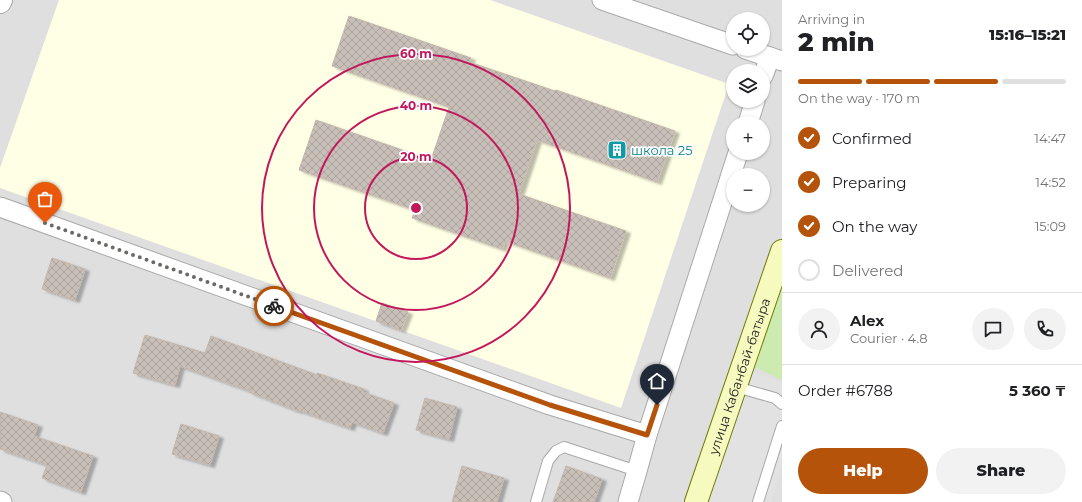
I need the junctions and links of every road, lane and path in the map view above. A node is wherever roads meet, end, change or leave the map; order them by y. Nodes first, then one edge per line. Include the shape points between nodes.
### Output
1 (602, 0) edge
2 (726, 43) edge
3 (736, 160) edge
4 (0, 207) edge
5 (782, 251) edge
6 (736, 386) junction
7 (782, 404) edge
8 (782, 426) edge
9 (647, 435) junction
10 (638, 471) junction
11 (536, 502) edge
12 (628, 502) edge
13 (696, 502) edge
14 (758, 502) edge

1 - 2 street
3 - 9 street
4 - 9 street via 550,405
5 - 6 main road, улица Кабанбай-батыра via 772,291
6 - 7 lane via 775,398
6 - 13 main road, улица Кабанбай-батыра
8 - 14 lane
9 - 10 street
10 - 11 lane via 564,447 556,451 548,461
10 - 12 street

